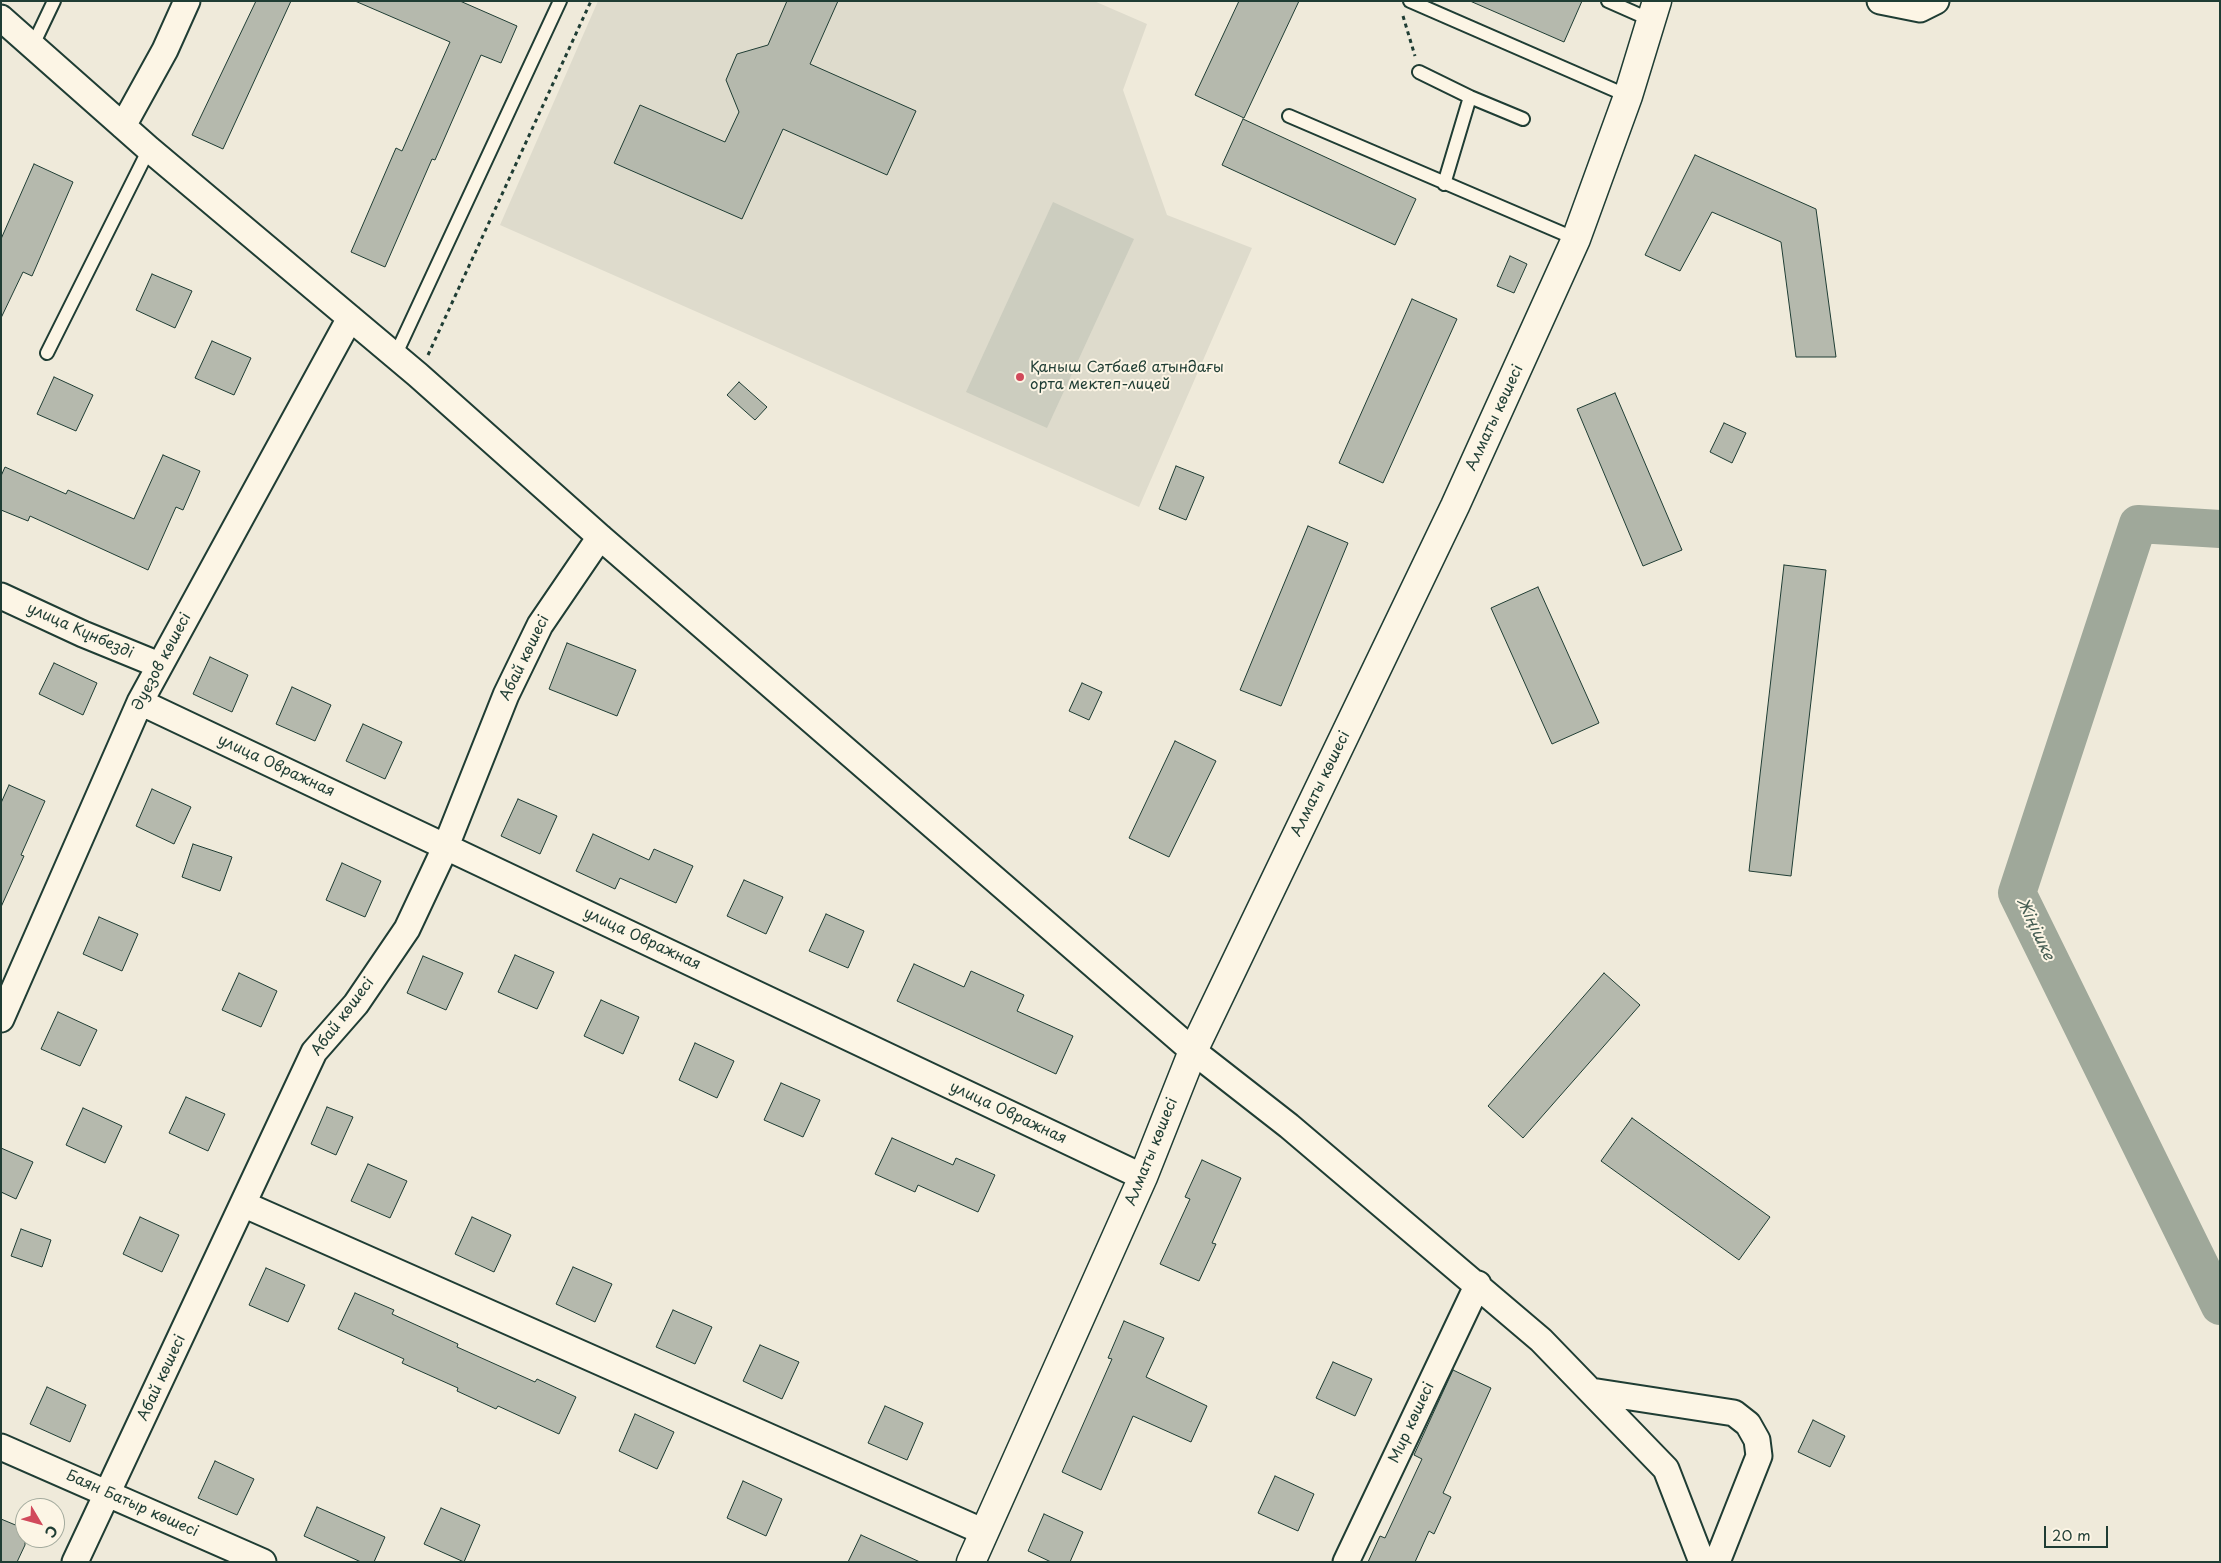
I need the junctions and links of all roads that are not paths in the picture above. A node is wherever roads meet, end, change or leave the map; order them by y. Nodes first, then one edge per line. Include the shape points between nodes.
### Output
1 (54, 1) edge
2 (187, 1) edge
3 (1608, 1) edge
4 (1880, 1) edge
5 (1936, 1) edge
6 (555, 3) edge
7 (1406, 6) edge
8 (1654, 11) edge
9 (1, 18) edge
10 (33, 46) junction
11 (1419, 72) road end
12 (1628, 96) junction
13 (1470, 97) junction
14 (1289, 116) dead end
15 (1523, 119) dead end
16 (123, 126) junction
17 (149, 149) junction
18 (1444, 184) junction
19 (1576, 239) junction
20 (350, 318) junction
21 (47, 353) dead end
22 (395, 356) junction
23 (600, 537) junction
24 (1, 596) edge
25 (160, 665) junction
26 (140, 702) junction
27 (446, 846) junction
28 (1, 1019) edge
29 (1194, 1051) junction
30 (1143, 1177) junction
31 (243, 1204) junction
32 (1478, 1284) junction
33 (1591, 1391) junction
34 (1, 1447) edge
35 (108, 1494) junction
36 (984, 1532) junction
37 (75, 1562) edge
38 (263, 1562) edge
39 (971, 1562) edge
40 (1346, 1562) edge
41 (1702, 1562) edge
42 (1717, 1562) edge

1 - 10 lane
2 - 16 street via 165,50
3 - 8 lane
4 - 5 street via 1920,9
6 - 22 lane
7 - 12 lane
8 - 12 street, Алматы көшесі
9 - 10 street
10 - 16 street
11 - 13 lane
12 - 19 street, Алматы көшесі
13 - 15 lane
13 - 18 lane
14 - 18 lane
16 - 17 street
17 - 20 street
17 - 21 lane
18 - 19 lane
19 - 29 street, Алматы көшесі via 1455,506
20 - 22 street
20 - 25 street, Әуезов көшесі
22 - 23 street
23 - 27 street, Абай көшесі via 540,625 506,695
23 - 29 street
24 - 25 street, улица Күнбезді
25 - 26 street, Әуезов көшесі
26 - 27 street, улица Овражная
26 - 28 street, Әуезов көшесі
27 - 30 street, улица Овражная
27 - 31 street, Абай көшесі via 407,929 356,1004 314,1052
29 - 30 street, Алматы көшесі
29 - 32 street
30 - 36 street, Алматы көшесі
31 - 35 street, Абай көшесі
31 - 36 street
32 - 33 street via 1541,1340
32 - 40 street, Мир көшесі
33 - 41 street via 1666,1469
33 - 42 street via 1734,1413 1748,1424 1757,1440 1759,1456
34 - 35 street, Баян Батыр көшесі
35 - 37 street, Абай көшесі
35 - 38 street, Баян Батыр көшесі
36 - 39 street, Алматы көшесі

